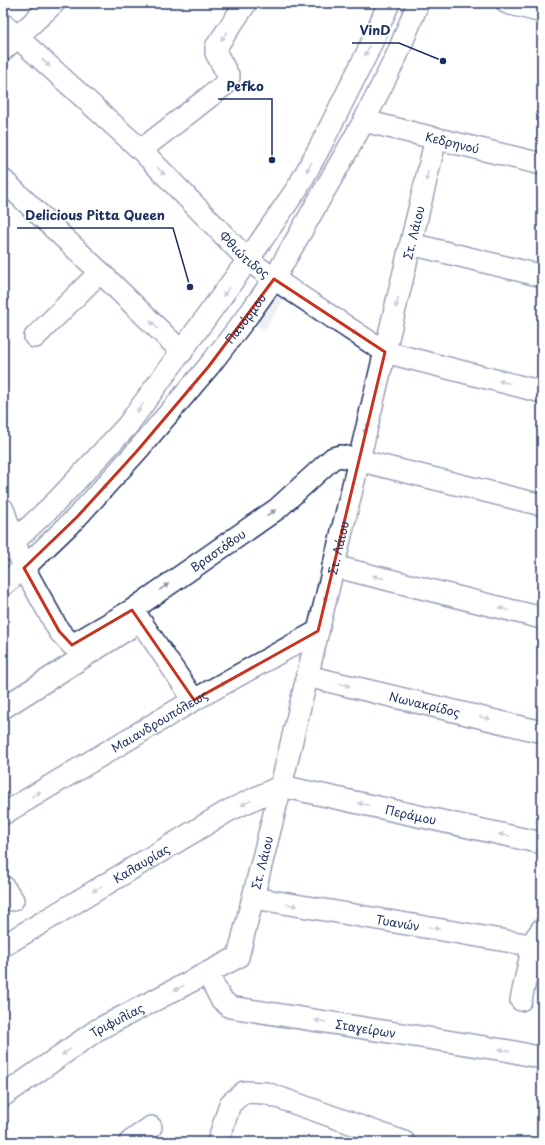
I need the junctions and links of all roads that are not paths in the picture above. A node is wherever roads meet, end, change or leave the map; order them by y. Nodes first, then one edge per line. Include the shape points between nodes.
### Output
1 (54, 3) edge
2 (246, 3) edge
3 (389, 3) edge
4 (418, 3) edge
5 (507, 3) edge
6 (542, 12) edge
7 (8, 37) edge
8 (364, 121) junction
9 (436, 138) junction
10 (141, 150) junction
11 (542, 164) edge
12 (3, 180) edge
13 (410, 244) junction
14 (248, 260) junction
15 (100, 272) junction
16 (542, 276) edge
17 (274, 279) junction
18 (35, 337) dead end
19 (182, 352) junction
20 (385, 352) junction
21 (542, 392) edge
22 (359, 461) junction
23 (542, 505) edge
24 (3, 509) edge
25 (9, 547) edge
26 (333, 566) junction
27 (24, 568) junction
28 (3, 585) edge
29 (136, 615) junction
30 (542, 618) edge
31 (318, 631) junction
32 (307, 676) junction
33 (194, 700) junction
34 (3, 708) edge
35 (542, 732) edge
36 (281, 786) junction
37 (3, 814) edge
38 (542, 843) edge
39 (254, 898) junction
40 (539, 940) edge
41 (3, 946) edge
42 (238, 957) joint
43 (207, 973) junction
44 (521, 1000) dead end
45 (542, 1058) edge
46 (3, 1096) edge
47 (151, 1127) dead end
48 (130, 1142) edge
49 (218, 1142) edge
50 (404, 1142) edge

1 - 7 street
2 -> 10 street via 216,47 229,78 227,83
3 -> 14 street via 367,53 298,187
4 - 8 street, Πανόρμου via 397,55
5 - 6 street
7 -> 10 street, Φθιώτιδος
8 - 9 street, Κεδρηνού
8 - 17 street, Πανόρμου
9 - 11 street, Κεδρηνού
9 -> 13 street, Στ. Λάιου
10 -> 14 street, Φθιώτιδος
12 - 15 street
13 - 16 street
13 -> 20 street, Στ. Λάιου
14 - 17 street, Φθιώτιδος
14 -> 19 street
15 - 18 street
19 -> 15 street
20 -> 17 street, Φθιώτιδος
27 -> 17 street, Πανόρμου via 77,517 136,451 209,366
19 -> 25 street via 127,426 58,500
21 -> 20 street, Φθιώτιδος
20 -> 22 street, Στ. Λάιου
22 - 23 street, Βραστόβου
22 - 26 street, Στ. Λάιου
29 -> 22 street, Βραστόβου via 277,509 333,458 341,456
24 - 25 street
25 - 27 street
30 -> 26 street
26 -> 31 street, Στ. Λάιου
27 - 28 street, Πανόρμου
27 - 29 street, Βραστόβου via 59,631 72,645
29 - 33 street
29 - 34 street, Βραστόβου
31 - 32 street, Στ. Λάιου
33 -> 31 street, Μαιανδρουπόλεως
32 -> 35 street, Νωνακρίδος
32 - 36 street, Στ. Λάιου
37 -> 33 street, Μαιανδρουπόλεως
38 -> 36 street, Περάμου
36 - 39 street, Στ. Λάιου
36 -> 41 street, Καλαυρίας via 228,811
39 -> 40 street, Τυανών
39 - 42 street, Στ. Λάιου
40 - 44 street
42 - 43 street, Τριφυλίας
45 -> 43 street, Σταγείρων via 230,1007 221,999
43 -> 46 street, Τριφυλίας via 97,1030
47 - 48 street
49 - 50 street via 230,1104 244,1092 266,1093

